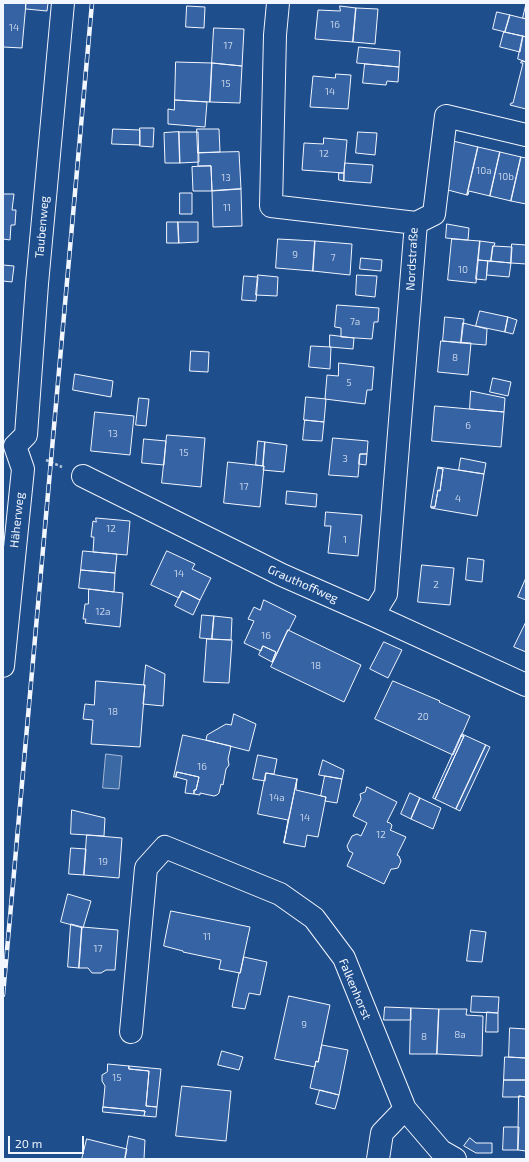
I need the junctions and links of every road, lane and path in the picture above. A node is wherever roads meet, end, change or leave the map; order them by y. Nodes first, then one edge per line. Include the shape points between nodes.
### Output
1 (63, 3) edge
2 (278, 3) edge
3 (526, 135) edge
4 (416, 223) junction
5 (9, 443) edge
6 (83, 476) joint
7 (374, 615) junction
8 (3, 666) edge
9 (526, 685) edge
10 (131, 1032) dead end
11 (405, 1109) junction
12 (378, 1159) edge
13 (455, 1159) edge

1 - 5 street, Taubenweg via 26,435
2 - 4 street, Nordstraße via 271,206
3 - 4 street via 446,116 434,214
4 - 7 street, Nordstraße via 386,594
5 - 6 path
5 - 8 street, Häherweg via 22,469
6 - 7 street, Grauthoffweg via 282,575
7 - 9 street, Grauthoffweg
10 - 11 street, Falkenhorst via 146,868 165,847 280,894 314,918 344,958
11 - 12 street via 382,1133
11 - 13 street, Falkenhorst via 441,1151

